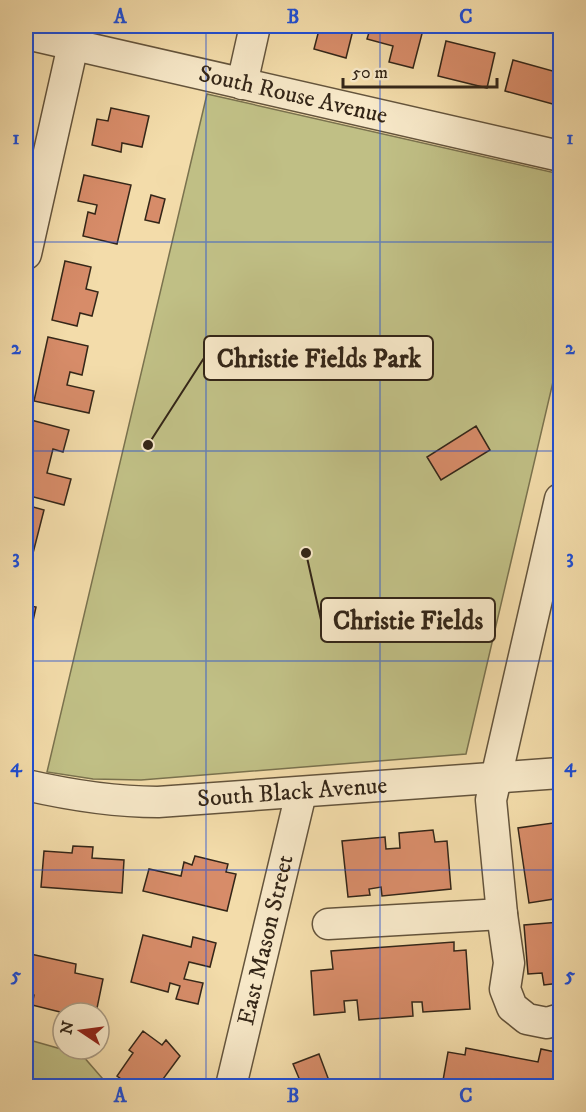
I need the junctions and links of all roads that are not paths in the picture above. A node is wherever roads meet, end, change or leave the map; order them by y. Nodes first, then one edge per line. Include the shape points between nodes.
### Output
1 (255, 26) edge
2 (26, 34) edge
3 (74, 45) junction
4 (242, 84) junction
5 (561, 156) edge
6 (26, 254) edge
7 (561, 499) edge
8 (561, 773) edge
9 (496, 777) junction
10 (26, 785) edge
11 (301, 793) junction
12 (502, 915) junction
13 (328, 924) dead end
14 (561, 1019) edge
15 (231, 1086) edge

1 - 4 street
2 - 3 street, South Rouse Avenue
3 - 4 street, South Rouse Avenue
3 - 6 street
4 - 5 street, South Rouse Avenue
7 - 9 street
8 - 9 street, South Black Avenue
9 - 11 street, South Black Avenue
9 - 12 street via 491,800
10 - 11 street, South Black Avenue via 124,802
11 - 15 street, East Mason Street
12 - 13 street
12 - 14 street via 509,963 505,989 512,1007 527,1019 547,1023

